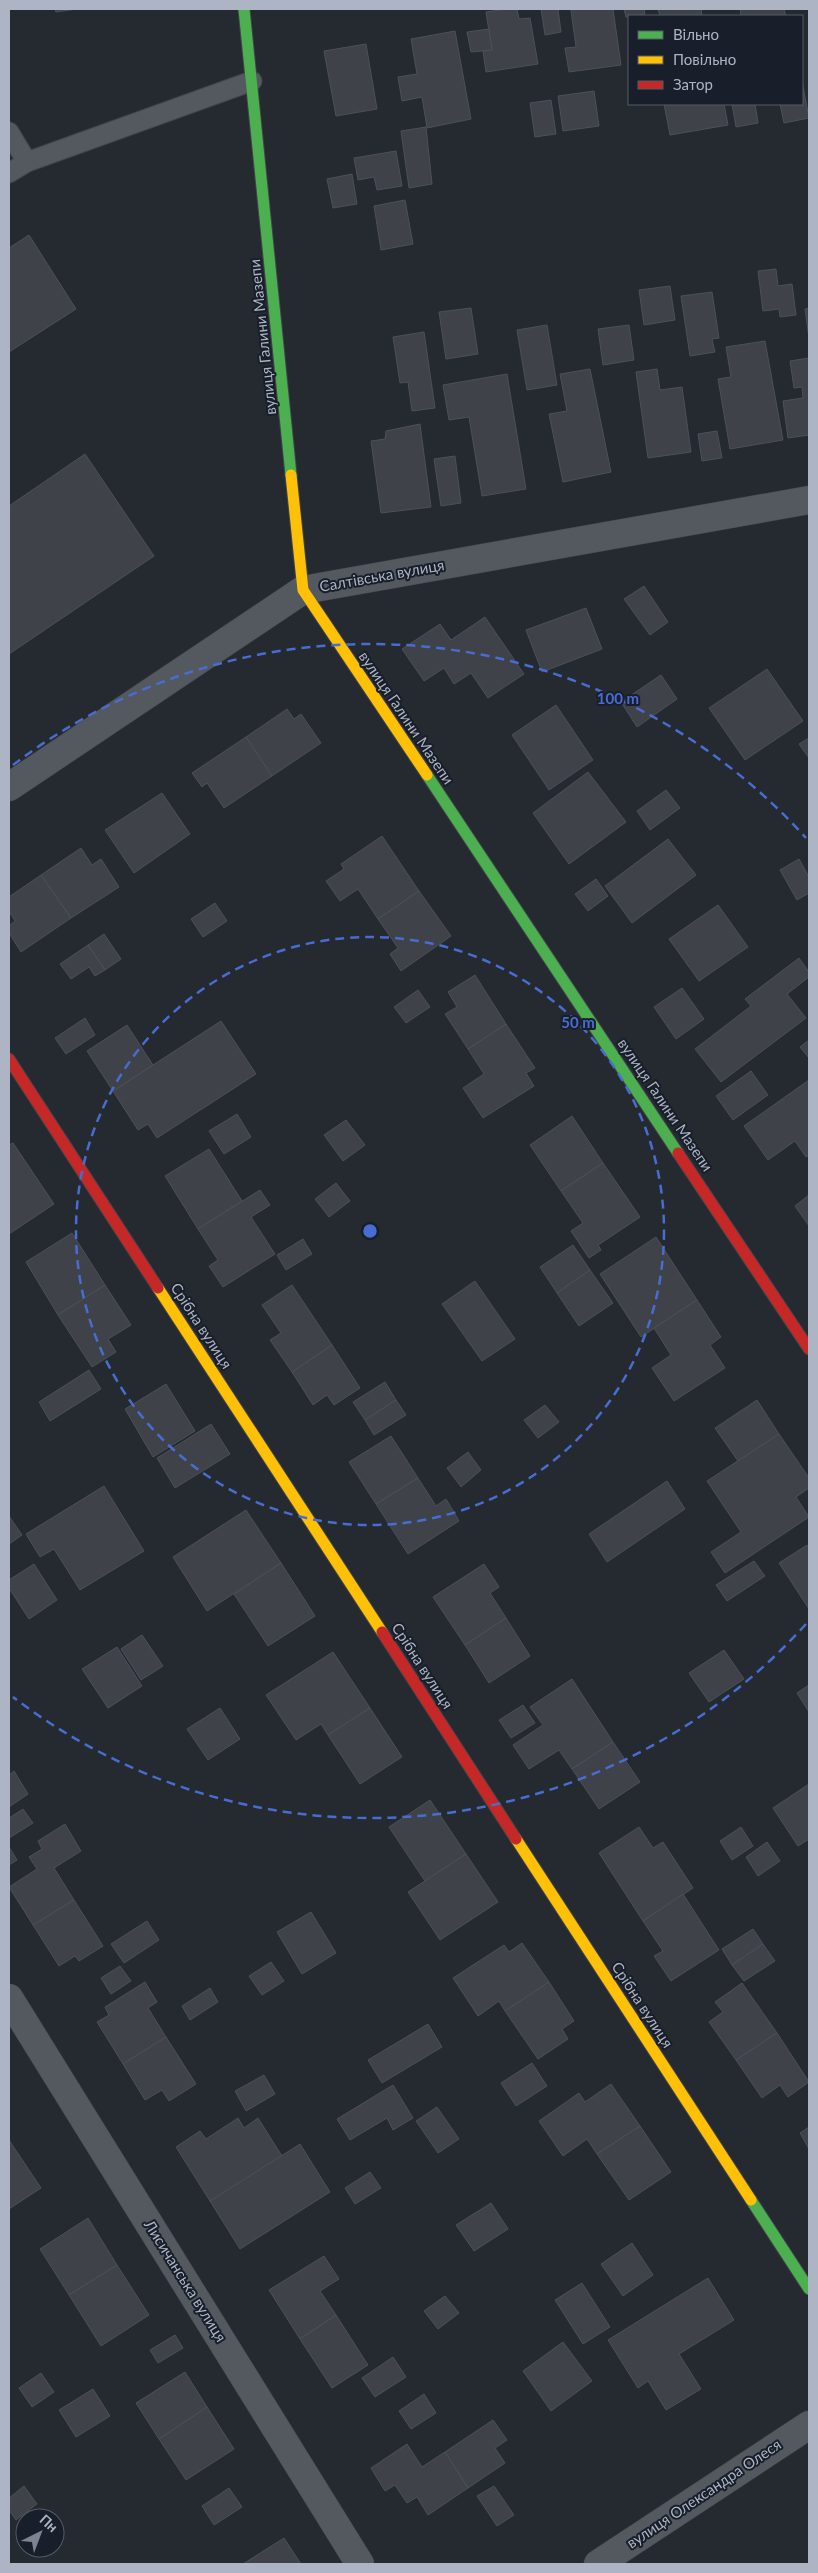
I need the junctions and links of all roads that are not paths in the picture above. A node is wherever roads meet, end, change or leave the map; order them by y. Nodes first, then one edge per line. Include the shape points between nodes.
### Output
1 (244, 9) edge
2 (252, 81) junction
3 (9, 132) edge
4 (27, 162) junction
5 (9, 173) edge
6 (809, 500) edge
7 (303, 590) junction
8 (9, 787) edge
9 (9, 1059) edge
10 (809, 1349) edge
11 (9, 1998) edge
12 (809, 2289) edge
13 (809, 2425) edge
14 (360, 2564) edge
15 (598, 2564) edge

1 - 2 street, вулиця Галини Мазепи
2 - 4 lane
2 - 7 street, вулиця Галини Мазепи
3 - 4 lane
4 - 5 lane
6 - 7 street, Салтівська вулиця
7 - 8 street, Салтівська вулиця
7 - 10 street, вулиця Галини Мазепи
9 - 12 street, Срібна вулиця
11 - 14 street, Лисичанська вулиця
13 - 15 street, вулиця Олександра Олеся

